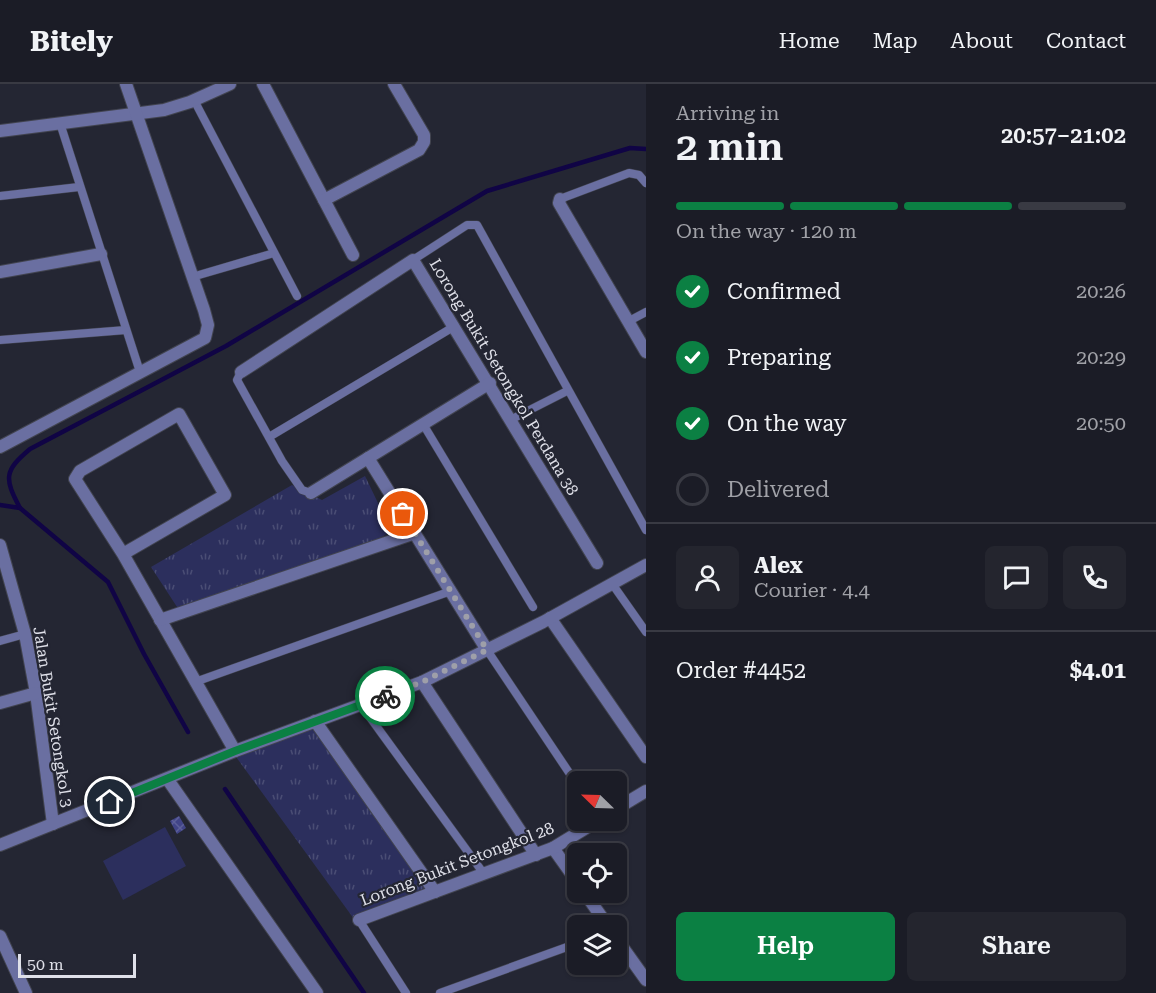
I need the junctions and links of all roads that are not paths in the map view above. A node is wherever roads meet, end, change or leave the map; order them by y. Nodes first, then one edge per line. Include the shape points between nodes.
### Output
1 (126, 84) edge
2 (230, 84) edge
3 (263, 84) edge
4 (394, 84) edge
5 (194, 100) junction
6 (138, 112) junction
7 (60, 123) junction
8 (0, 131) edge
9 (646, 183) edge
10 (79, 187) junction
11 (0, 196) edge
12 (560, 199) joint
13 (324, 200) junction
14 (274, 253) junction
15 (100, 254) junction
16 (353, 255) dead end
17 (413, 260) junction
18 (0, 272) edge
19 (192, 277) junction
20 (297, 296) dead end
21 (646, 312) edge
22 (629, 321) junction
23 (454, 326) junction
24 (126, 330) junction
25 (0, 340) edge
26 (646, 352) edge
27 (140, 372) junction
28 (241, 372) joint
29 (490, 383) junction
30 (567, 391) junction
31 (512, 419) junction
32 (423, 424) junction
33 (269, 437) junction
34 (0, 447) edge
35 (368, 458) junction
36 (311, 493) joint
37 (646, 530) edge
38 (414, 533) junction
39 (0, 545) edge
40 (123, 554) junction
41 (597, 563) dead end
42 (646, 565) edge
43 (612, 585) junction
44 (6, 587) edge
45 (451, 591) junction
46 (533, 607) dead end
47 (550, 618) junction
48 (160, 620) junction
49 (646, 632) edge
50 (25, 634) junction
51 (0, 640) edge
52 (487, 650) junction
53 (195, 682) junction
54 (422, 682) junction
55 (36, 693) junction
56 (0, 703) edge
57 (361, 705) junction
58 (315, 721) junction
59 (235, 751) junction
60 (646, 757) edge
61 (568, 771) edge
62 (168, 780) junction
63 (646, 791) edge
64 (627, 802) edge
65 (53, 824) junction
66 (581, 831) edge
67 (0, 845) edge
68 (553, 848) junction
69 (536, 855) junction
70 (567, 868) edge
71 (484, 874) junction
72 (435, 892) junction
73 (359, 920) joint
74 (0, 936) edge
75 (567, 947) edge
76 (627, 953) edge
77 (646, 980) edge
78 (26, 993) edge
79 (317, 993) edge
80 (406, 993) edge
81 (440, 993) edge

1 - 6 street
2 - 5 street
3 - 13 street
4 - 13 street via 424,135 424,142 419,150
5 - 6 street via 164,110
5 - 14 lane
6 - 7 street
6 - 19 street
7 - 8 street
7 - 10 lane
9 - 12 lane via 639,175 628,173
10 - 11 lane
10 - 15 lane
12 - 22 street
13 - 16 street
14 - 19 lane
14 - 20 lane
15 - 18 street
15 - 24 lane
17 - 23 street, Lorong Bukit Setongkol Perdana 38
17 - 28 street, Lorong Bukit Setongkol Perdana 38
17 - 30 lane via 467,225 477,225
19 - 27 street via 208,325 205,338
21 - 22 lane
22 - 26 street
23 - 29 street, Lorong Bukit Setongkol Perdana 38
23 - 33 lane
24 - 25 lane
24 - 27 lane
27 - 34 street
28 - 33 lane via 237,380
29 - 31 street, Lorong Bukit Setongkol Perdana 38
29 - 32 street
30 - 31 lane
30 - 37 lane
31 - 41 street, Lorong Bukit Setongkol Perdana 38
32 - 35 street
32 - 46 lane
33 - 36 lane via 302,490
35 - 36 street
35 - 38 street
38 - 45 street
38 - 48 street
39 - 44 street, Jalan Bukit Setongkol 3
40 - 40 street via 75,479 77,474 179,414 225,495
40 - 48 street
42 - 43 street
43 - 47 street
43 - 49 lane
44 - 50 street, Jalan Bukit Setongkol 3
45 - 52 street
45 - 53 lane
47 - 52 street
47 - 60 street
48 - 53 street
50 - 51 lane
50 - 55 street, Jalan Bukit Setongkol 3
52 - 54 street
52 - 61 lane
53 - 59 street
54 - 57 street
54 - 69 street
55 - 56 street
55 - 65 street, Jalan Bukit Setongkol 3
57 - 58 street
57 - 71 lane
58 - 59 street
58 - 72 street
59 - 62 street
62 - 65 street
62 - 79 street
63 - 64 street
65 - 67 street
66 - 68 street, Lorong Bukit Setongkol 28
68 - 69 street, Lorong Bukit Setongkol 28
68 - 70 street
69 - 71 street, Lorong Bukit Setongkol 28
71 - 72 street, Lorong Bukit Setongkol 28
72 - 73 street, Lorong Bukit Setongkol 28
73 - 80 lane
74 - 78 street
75 - 81 lane
76 - 77 street

